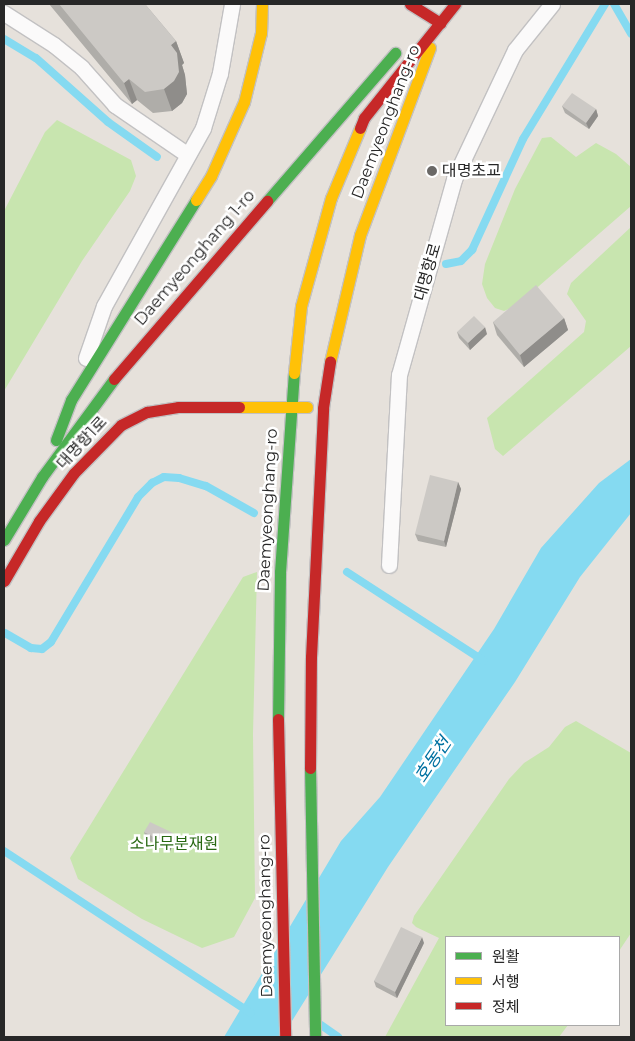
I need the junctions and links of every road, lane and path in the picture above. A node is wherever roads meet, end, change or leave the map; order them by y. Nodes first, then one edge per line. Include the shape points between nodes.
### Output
1 (232, 4) edge
2 (262, 4) edge
3 (410, 4) edge
4 (455, 4) edge
5 (552, 4) edge
6 (4, 13) edge
7 (440, 23) junction
8 (188, 155) junction
9 (71, 400) junction
10 (290, 406) junction
11 (323, 408) junction
12 (42, 477) junction
13 (4, 540) edge
14 (389, 565) dead end
15 (4, 581) edge
16 (315, 1034) edge
17 (285, 1037) edge

1 - 8 lane via 220,73 203,128
2 - 9 main road via 261,33 244,102 211,176
3 - 7 main road
4 - 7 main road, Daemyeonghang-ro
5 - 14 lane, 대명항로 via 515,50 454,179 399,375
6 - 8 lane via 54,45 82,68 116,105
7 - 10 main road, Daemyeonghang-ro via 364,118 331,198 301,306
7 - 11 main road, Daemyeonghang-ro via 360,235 334,338
7 - 12 main road, Daemyeonghang 1-ro via 385,63 105,389
8 - 9 lane via 104,306
9 - 12 main road
10 - 11 main road, 대명항1로
10 - 15 main road, 대명항1로 via 178,407 147,412 121,425 74,473 39,521
10 - 17 main road, Daemyeonghang-ro via 280,572
11 - 16 main road, Daemyeonghang-ro via 311,658 310,840
12 - 13 main road, Daemyeonghang 1-ro

